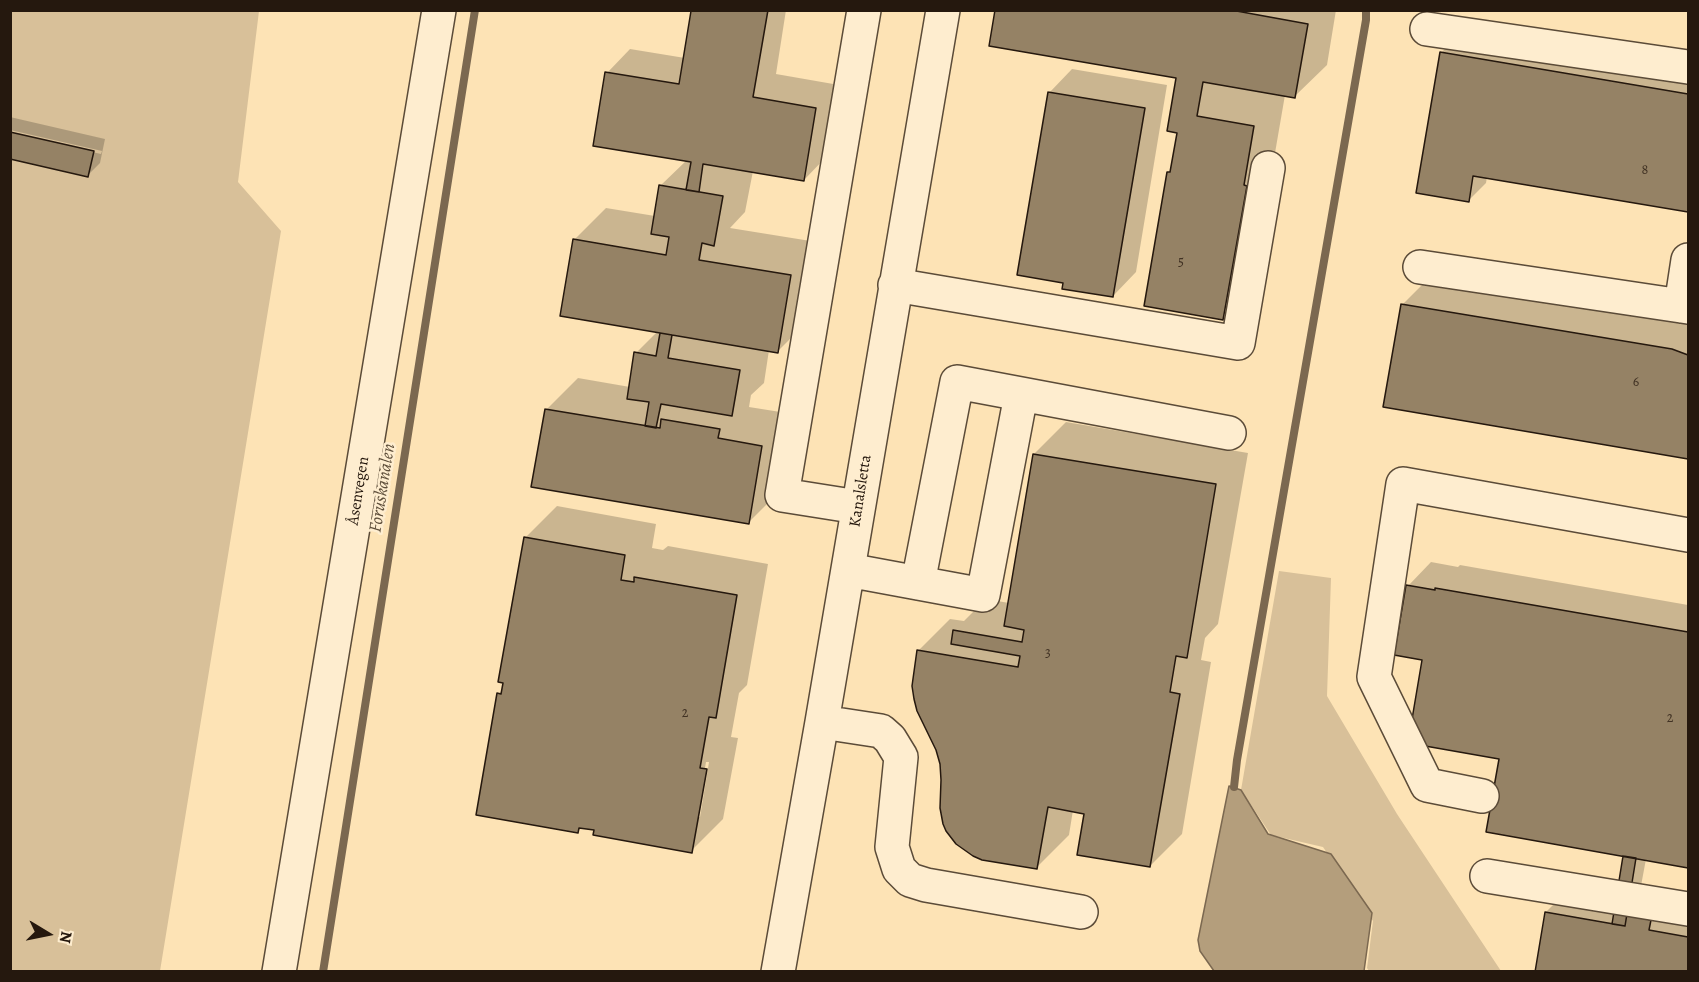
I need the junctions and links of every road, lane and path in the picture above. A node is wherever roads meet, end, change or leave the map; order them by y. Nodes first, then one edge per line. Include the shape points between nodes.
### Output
1 (439, 10) edge
2 (864, 10) edge
3 (937, 12) edge
4 (1427, 29) dead end
5 (1689, 67) edge
6 (1268, 168) dead end
7 (1689, 260) edge
8 (1420, 267) dead end
9 (896, 285) junction
10 (1685, 307) edge
11 (1021, 395) junction
12 (1229, 433) dead end
13 (858, 507) junction
14 (1689, 535) edge
15 (848, 570) junction
16 (918, 583) junction
17 (822, 722) junction
18 (1482, 796) dead end
19 (1487, 876) dead end
20 (1689, 909) edge
21 (1081, 912) dead end
22 (279, 972) edge
23 (778, 972) edge

1 - 22 street, Åsenvegen
2 - 13 street via 782,495
3 - 9 street, Kanalsletta
4 - 5 street
6 - 9 street via 1238,343
7 - 10 street
8 - 10 street
9 - 13 street, Kanalsletta
11 - 12 street
11 - 16 street via 983,595
11 - 16 street via 957,382
13 - 15 street, Kanalsletta
14 - 18 street via 1403,484 1374,677 1427,785
15 - 16 street
15 - 17 street, Kanalsletta
17 - 21 street via 881,731 891,738 901,757 892,847 898,869 910,880
17 - 23 street, Kanalsletta
19 - 20 street

